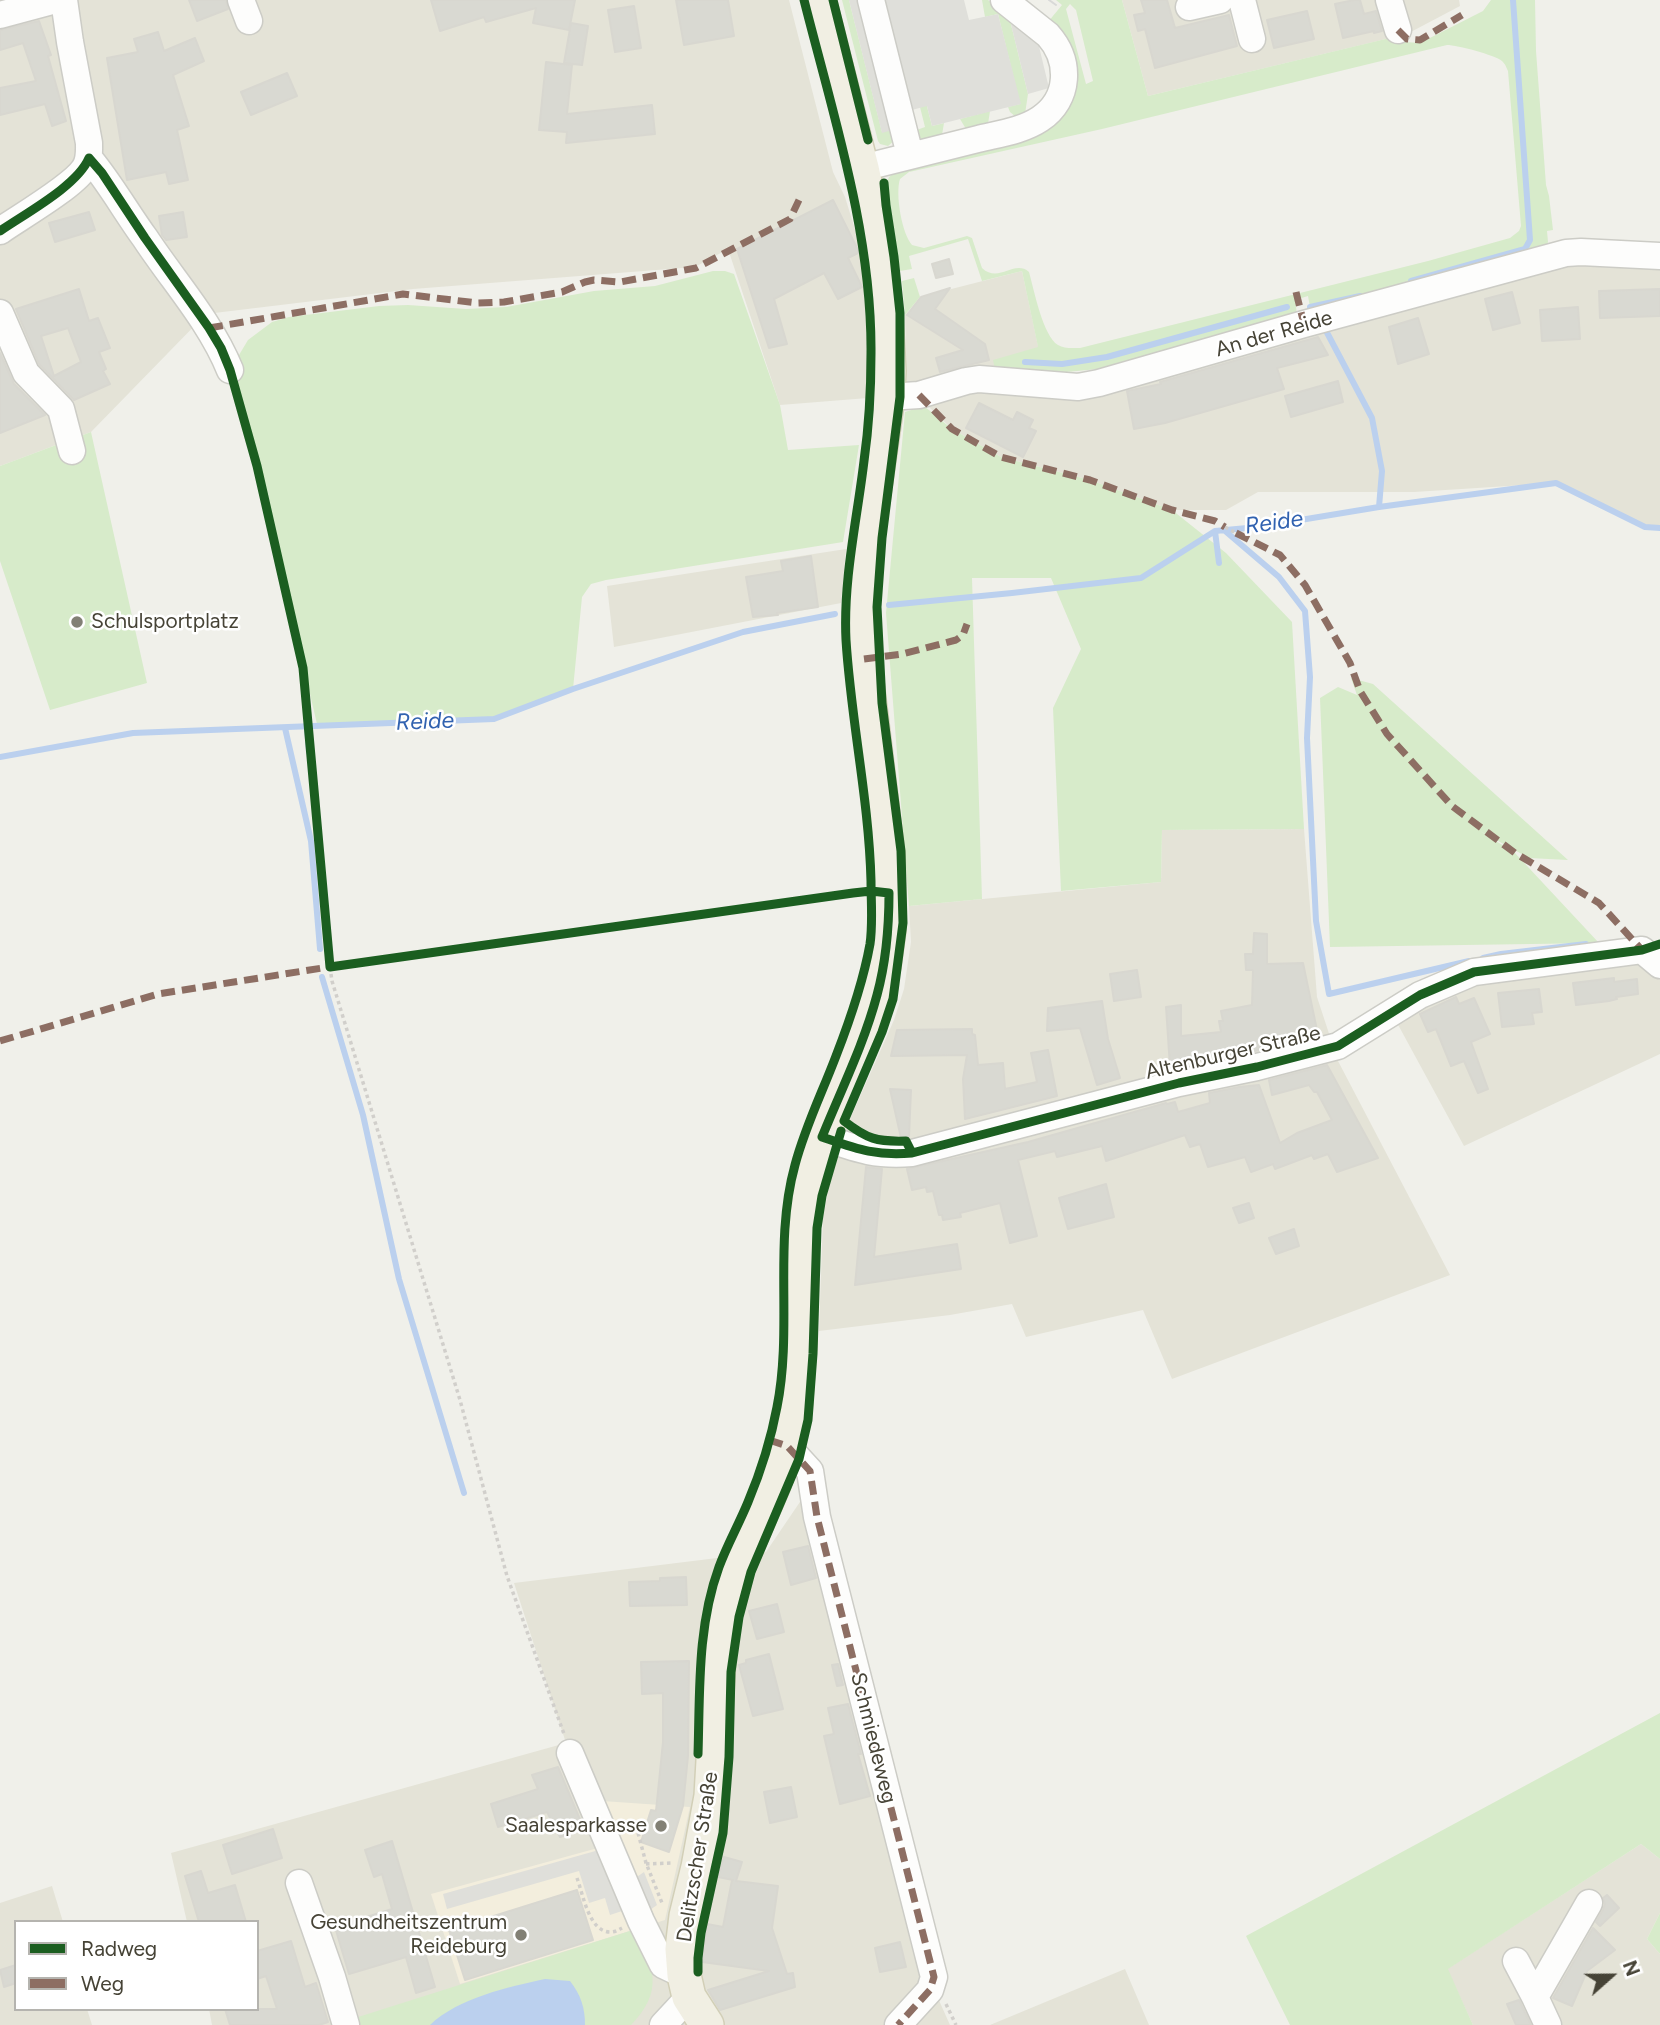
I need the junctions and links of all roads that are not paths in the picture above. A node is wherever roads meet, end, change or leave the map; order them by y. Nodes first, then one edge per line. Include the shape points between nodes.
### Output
1 (56, 0) edge
2 (64, 0) edge
3 (820, 0) edge
4 (871, 0) edge
5 (1004, 0) edge
6 (1220, 0) edge
7 (1242, 0) edge
8 (1254, 0) edge
9 (1267, 0) edge
10 (1389, 0) edge
11 (1189, 7) dead end
12 (0, 15) edge
13 (1398, 30) dead end
14 (1252, 39) dead end
15 (910, 155) junction
16 (89, 158) junction
17 (862, 168) junction
18 (0, 231) edge
19 (1660, 256) edge
20 (0, 313) edge
21 (230, 370) dead end
22 (888, 397) junction
23 (72, 451) dead end
24 (1651, 957) edge
25 (822, 1137) junction
26 (787, 1446) junction
27 (570, 1753) road end
28 (299, 1883) dead end
29 (1589, 1903) dead end
30 (1516, 1961) dead end
31 (687, 1986) junction
32 (1535, 1997) junction
33 (346, 2025) edge
34 (663, 2025) edge
35 (707, 2025) edge
36 (898, 2025) edge
37 (1548, 2025) edge

1 - 12 street
2 - 16 street
3 - 17 main road, Delitzscher Straße
4 - 15 street
5 - 15 street via 1039,27 1058,49 1064,82 1056,103 1025,127
6 - 11 street
7 - 14 street
8 - 9 street
10 - 13 street
15 - 17 street
16 - 18 street via 70,183
16 - 21 street via 209,328
17 - 22 main road, Delitzscher Straße via 883,281
19 - 22 street, An der Reide via 1566,253 1078,387 979,379 919,395
20 - 23 street via 26,373 61,409
22 - 25 main road, Delitzscher Straße via 865,554 862,610 888,856 889,929 869,1020
24 - 25 street, Altenburger Straße via 1474,972 1420,995 1338,1046 912,1153 862,1151
25 - 26 main road, Delitzscher Straße via 810,1177 800,1246 800,1338 795,1410
26 - 31 main road, Delitzscher Straße via 732,1581 721,1620 711,1796 682,1949
26 - 36 street, Schmiedeweg via 810,1471 817,1517 934,1977 930,1990
27 - 31 street via 663,1965
28 - 33 street
29 - 32 street
30 - 32 street
31 - 34 street
31 - 35 main road
32 - 37 street

